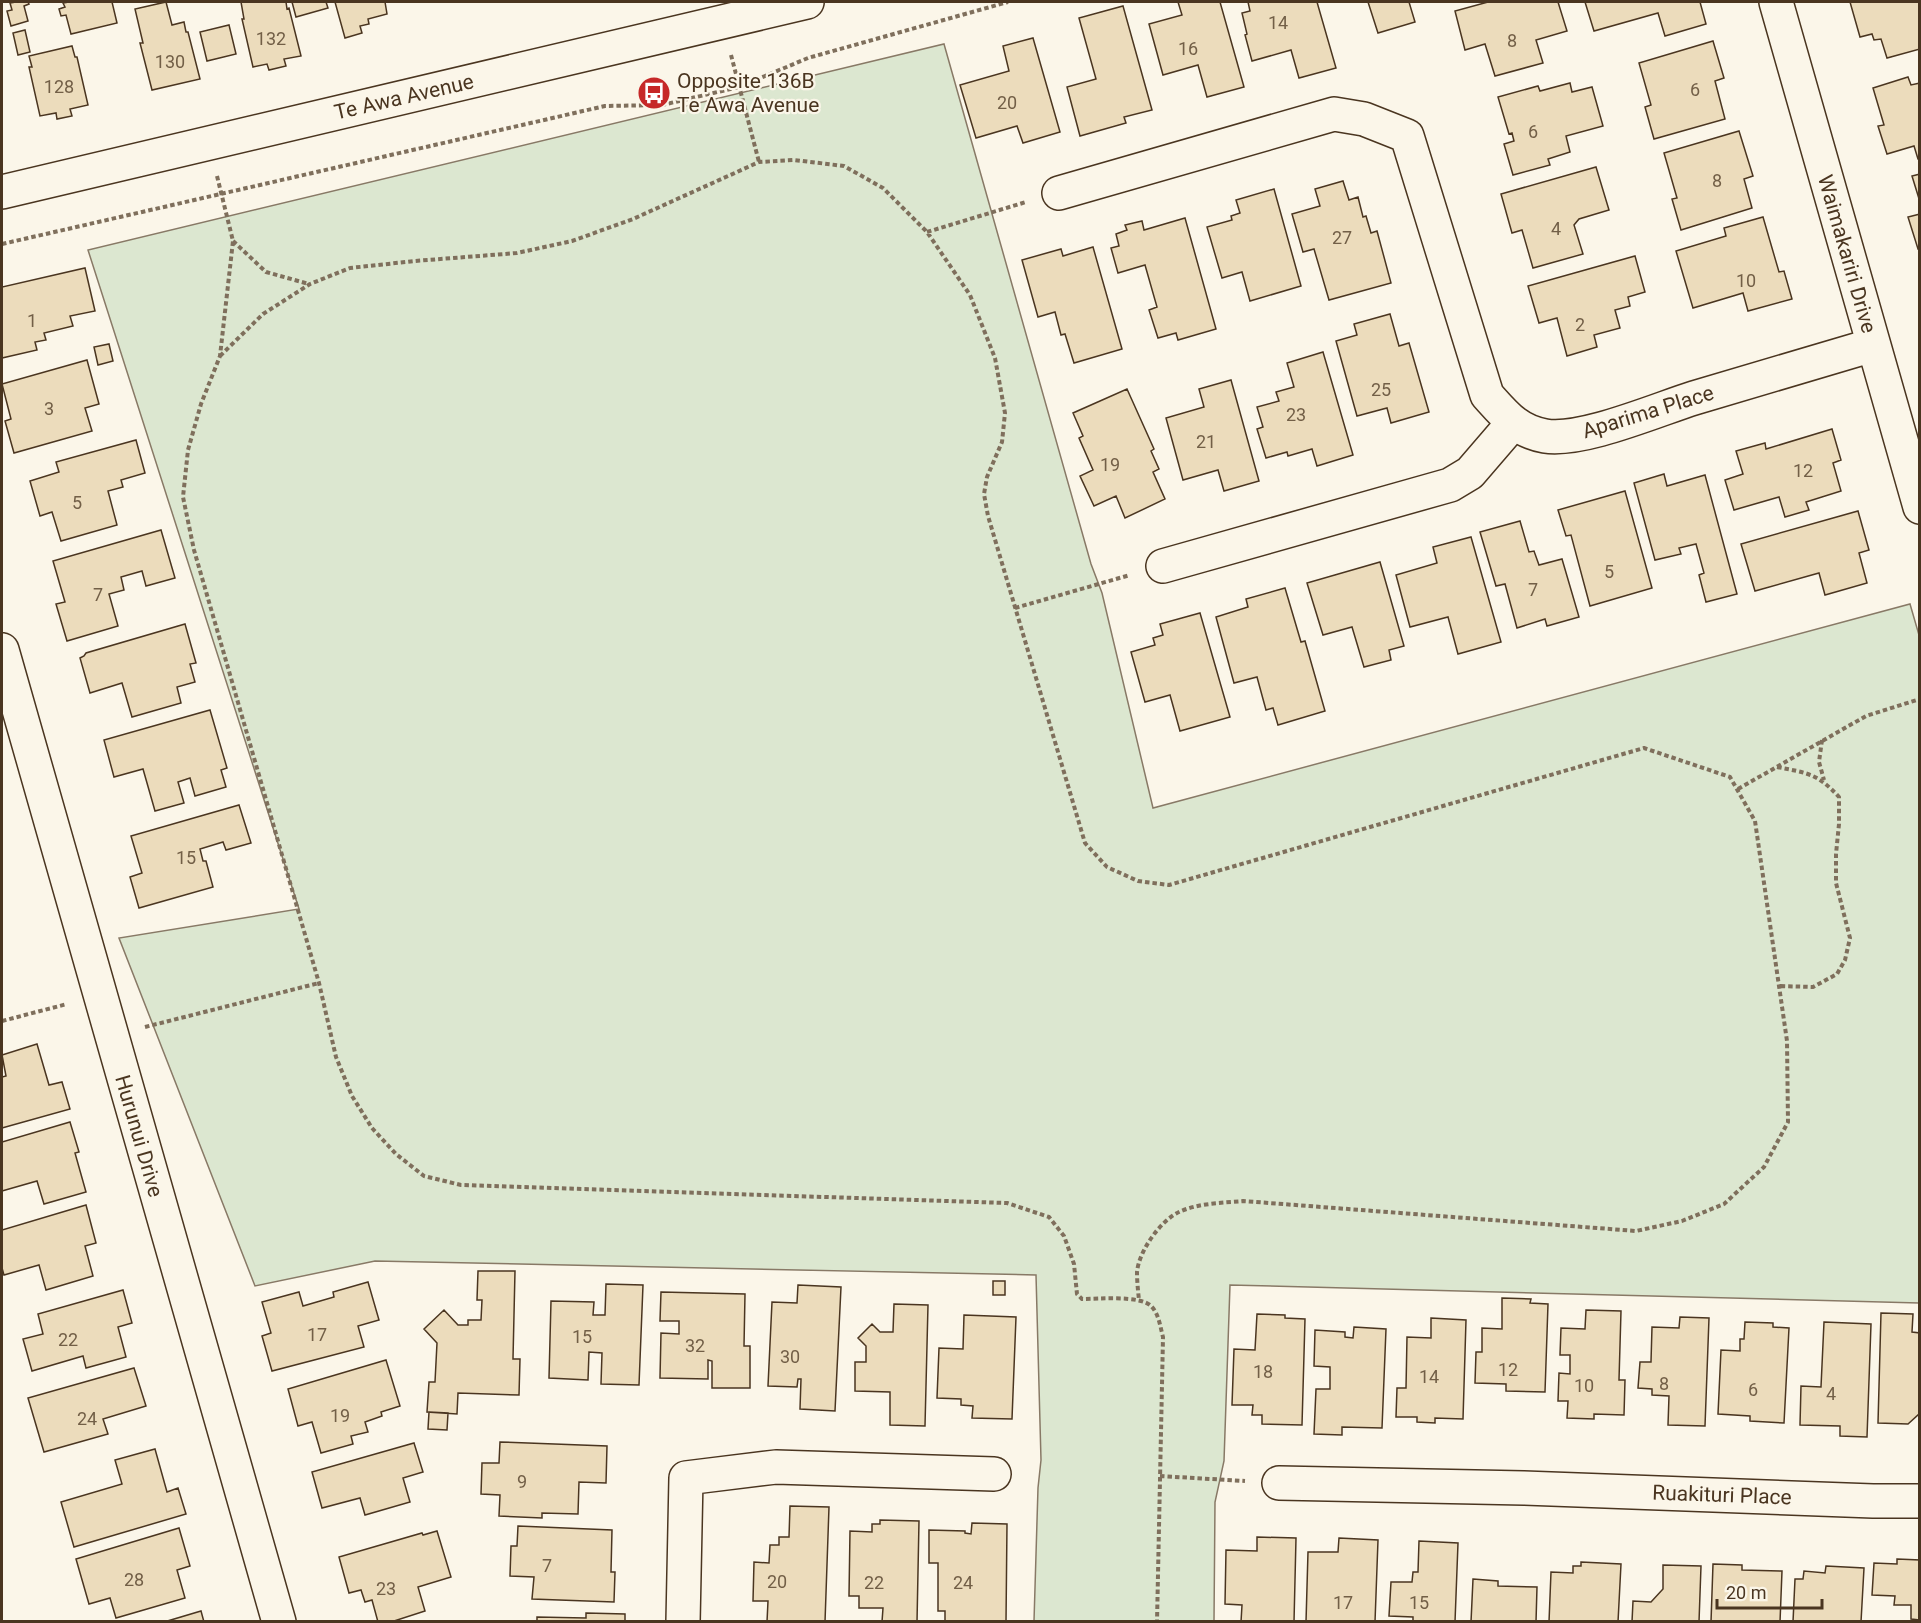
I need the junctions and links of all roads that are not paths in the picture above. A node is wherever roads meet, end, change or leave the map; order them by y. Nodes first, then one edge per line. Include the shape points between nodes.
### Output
1 (807, 2) edge
2 (1776, 2) edge
3 (2, 192) edge
4 (1059, 193) road end
5 (1873, 345) junction
6 (1512, 423) junction
7 (1920, 507) edge
8 (1163, 566) road end
9 (2, 650) edge
10 (10, 711) edge
11 (994, 1474) dead end
12 (1279, 1483) road end
13 (1920, 1500) edge
14 (279, 1622) edge
15 (683, 1622) edge

1 - 3 street, Te Awa Avenue
2 - 5 street, Waimakariri Drive
4 - 6 street, Aparima Place via 1334,114 1364,119 1407,136 1487,395
5 - 6 street, Aparima Place via 1578,435 1546,436
5 - 7 street, Waimakariri Drive
6 - 8 street via 1470,473 1450,485
9 - 10 street, Hurunui Drive
10 - 14 street, Hurunui Drive via 111,1035
11 - 15 street via 776,1467 686,1478
12 - 13 street, Ruakituri Place

